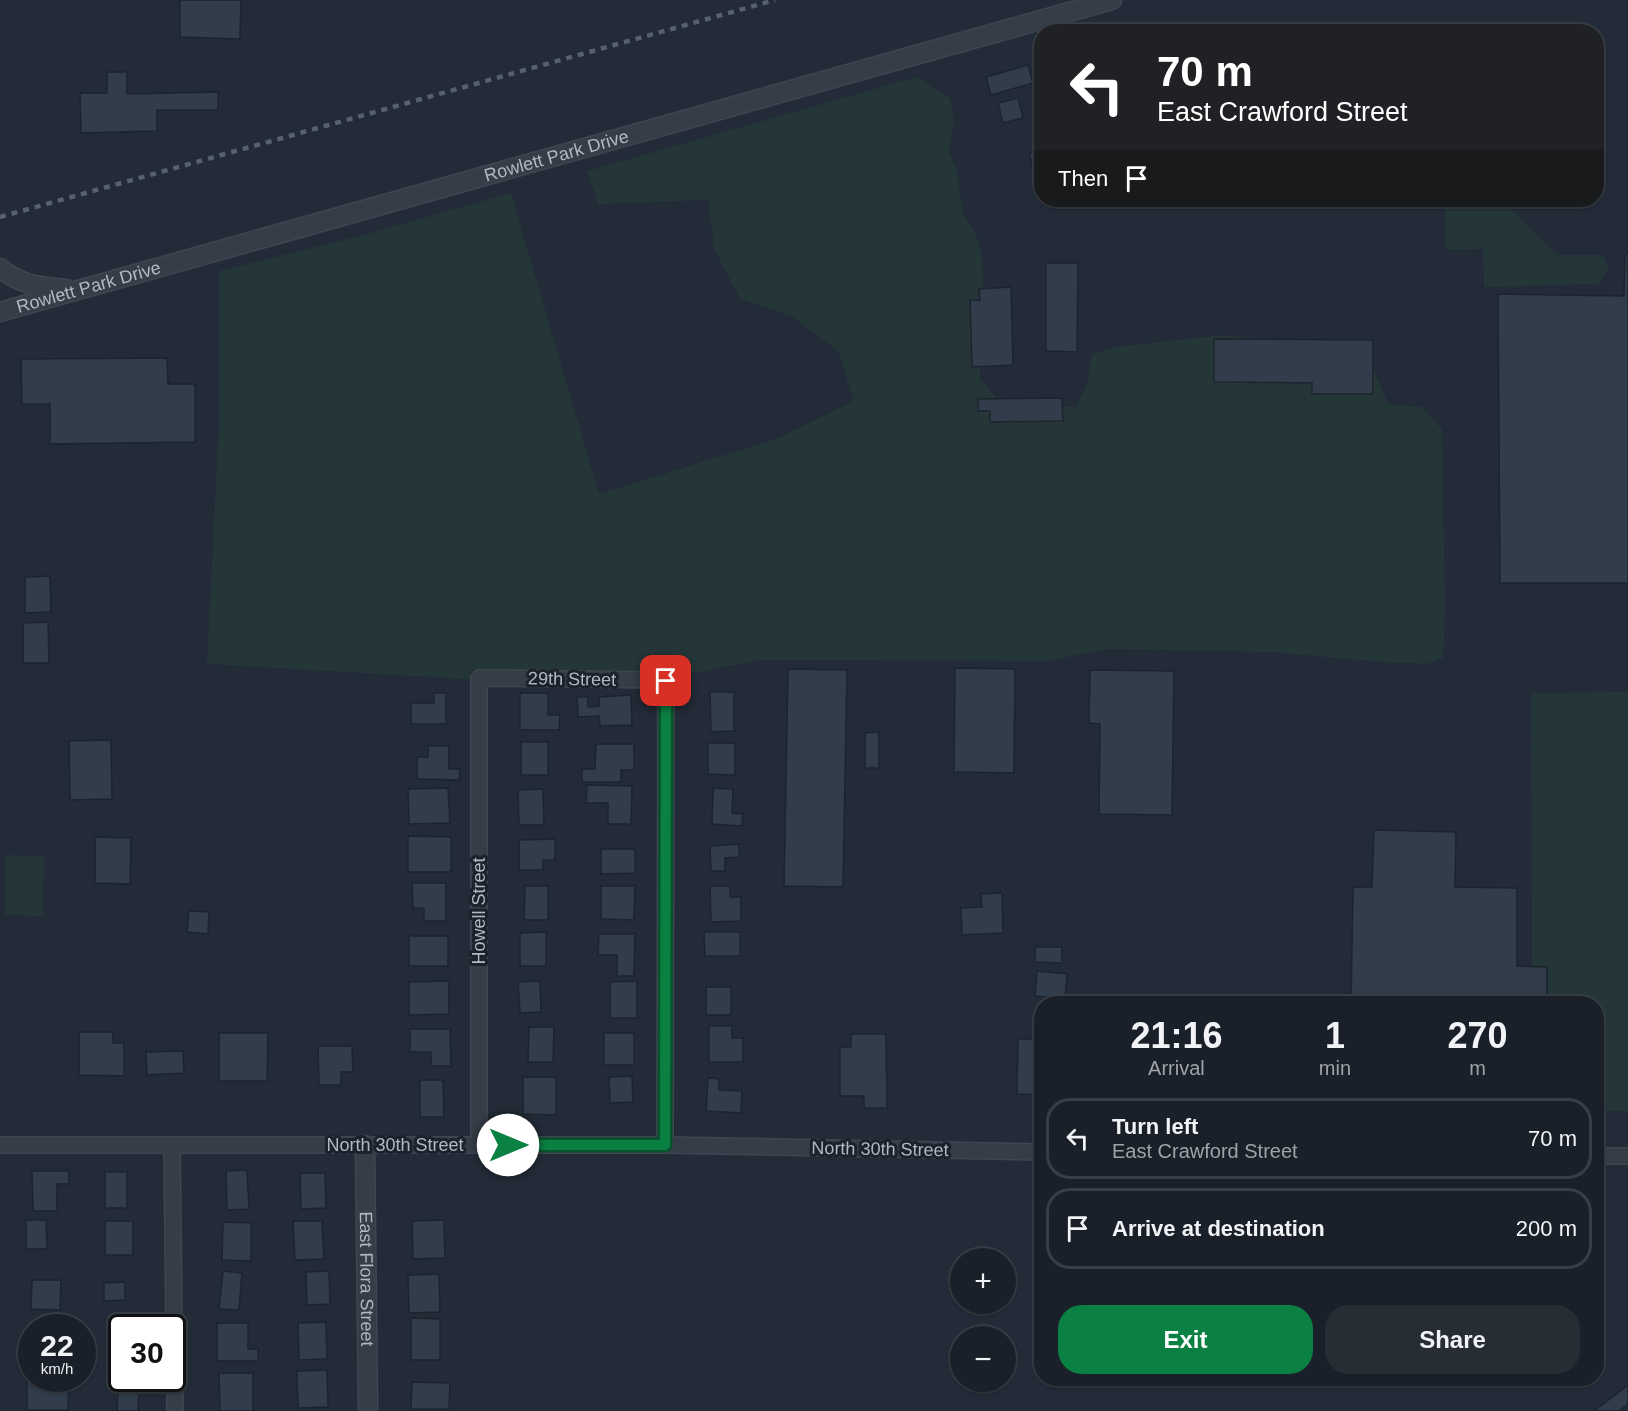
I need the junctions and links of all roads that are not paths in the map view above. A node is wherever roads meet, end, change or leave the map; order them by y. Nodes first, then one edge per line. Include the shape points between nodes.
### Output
1 (1112, 0) edge
2 (0, 268) edge
3 (77, 290) junction
4 (0, 312) edge
5 (479, 678) joint
6 (0, 1145) edge
7 (172, 1145) junction
8 (365, 1145) junction
9 (479, 1145) junction
10 (665, 1145) junction
11 (1034, 1152) edge
12 (1604, 1155) edge
13 (1628, 1156) edge
14 (175, 1411) edge
15 (368, 1411) edge

1 - 3 street, Rowlett Park Drive
2 - 3 street via 33,286
3 - 4 street, Rowlett Park Drive
5 - 9 street, Howell Street
5 - 10 street, 29th Street via 666,681
6 - 7 street, North 30th Street
7 - 8 street, North 30th Street
7 - 14 street
8 - 9 street, North 30th Street
8 - 15 street, East Flora Street
9 - 10 street, North 30th Street
10 - 11 street, North 30th Street
12 - 13 street

